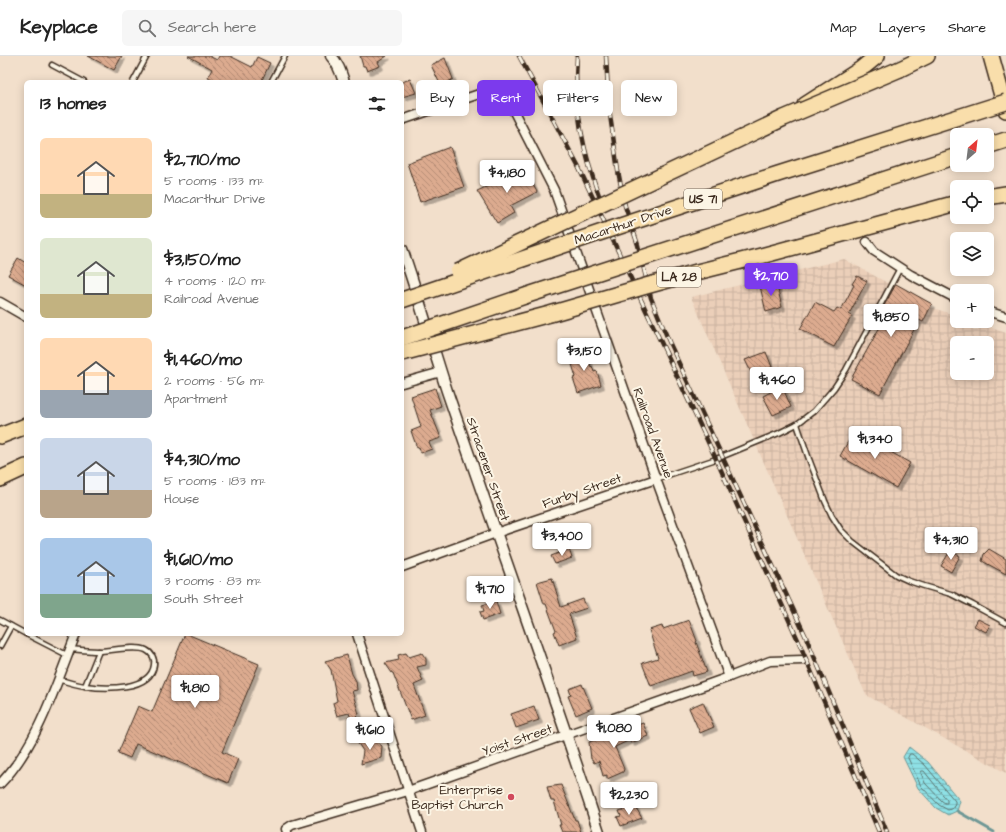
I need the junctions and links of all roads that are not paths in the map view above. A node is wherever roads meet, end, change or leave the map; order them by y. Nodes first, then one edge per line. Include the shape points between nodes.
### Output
1 (147, 56) edge
2 (285, 56) edge
3 (331, 56) edge
4 (877, 56) edge
5 (926, 56) edge
6 (991, 56) edge
7 (52, 65) dead end
8 (80, 80) edge
9 (134, 80) edge
10 (272, 80) edge
11 (343, 80) edge
12 (1006, 102) edge
13 (1006, 110) edge
14 (784, 118) junction
15 (404, 119) edge
16 (1006, 140) edge
17 (994, 144) edge
18 (950, 158) edge
19 (1006, 194) edge
20 (994, 196) edge
21 (950, 205) edge
22 (867, 242) dead end
23 (900, 268) junction
24 (405, 269) edge
25 (950, 295) edge
26 (404, 299) edge
27 (404, 299) edge
28 (0, 302) edge
29 (994, 313) edge
30 (24, 316) edge
31 (1006, 317) edge
32 (404, 337) edge
33 (404, 352) edge
34 (441, 372) junction
35 (404, 382) edge
36 (797, 424) junction
37 (24, 426) edge
38 (24, 426) edge
39 (0, 431) edge
40 (0, 436) edge
41 (24, 465) edge
42 (24, 468) edge
43 (0, 473) edge
44 (656, 478) junction
45 (0, 479) edge
46 (496, 533) junction
47 (404, 566) edge
48 (0, 620) edge
49 (1006, 624) edge
50 (11, 626) junction
51 (24, 633) edge
52 (31, 636) edge
53 (75, 636) edge
54 (358, 636) edge
55 (0, 646) edge
56 (98, 651) junction
57 (68, 652) junction
58 (803, 660) dead end
59 (729, 677) junction
60 (58, 679) junction
61 (85, 686) junction
62 (568, 735) junction
63 (0, 784) edge
64 (408, 791) junction
65 (286, 832) edge
66 (422, 832) edge
67 (599, 832) edge

1 - 9 lane
2 - 10 lane
3 - 11 street
4 - 14 highway, bridge
5 - 14 highway, bridge
6 - 13 highway
7 - 8 lane
12 - 27 highway, Macarthur Drive / US 71, bridge via 778,174
14 - 26 highway, bridge
15 - 44 street, Railroad Avenue via 491,90 507,98 554,190
16 - 17 highway
18 - 32 highway, bridge
19 - 20 highway
21 - 33 highway, LA 28, bridge
22 - 23 street via 874,252
23 - 25 street
23 - 36 lane via 846,370 814,411
24 - 34 street, Stracener Street
28 - 30 street
29 - 31 street
34 - 35 street
34 - 46 street, Stracener Street
36 - 44 lane via 716,459
36 - 49 lane via 830,511 852,541 896,575 951,594
37 - 39 highway
38 - 40 highway
41 - 43 highway
42 - 45 highway
44 - 46 street, Furby Street
44 - 59 street, Railroad Avenue
46 - 47 street, Furby Street
46 - 62 street, Stracener Street
48 - 50 lane
50 - 51 lane
50 - 55 lane
52 - 57 lane
53 - 57 street
54 - 64 street
56 - 57 lane
56 - 61 lane
56 - 61 lane via 139,648 147,650 153,655 153,670 138,684 110,688
57 - 60 street
58 - 59 street, Yoist Street via 770,661
59 - 62 street, Yoist Street
60 - 61 lane
60 - 63 street via 32,740
62 - 64 street, Yoist Street
62 - 67 street, Stracener Street
64 - 65 street, Yoist Street via 292,825
64 - 66 street

